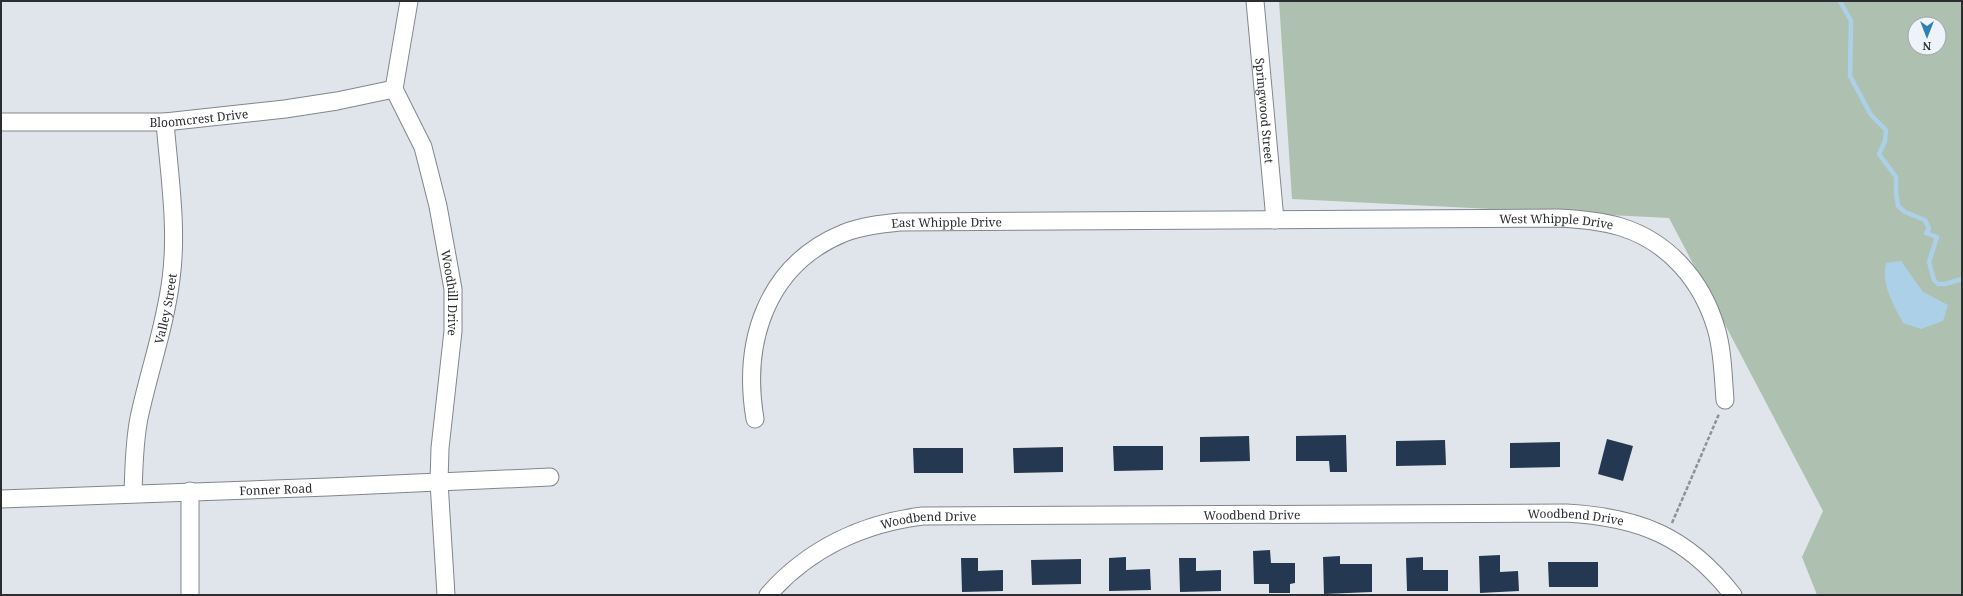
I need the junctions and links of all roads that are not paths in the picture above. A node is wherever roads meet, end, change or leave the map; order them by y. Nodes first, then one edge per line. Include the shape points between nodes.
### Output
1 (409, 1) edge
2 (1254, 1) edge
3 (394, 89) junction
4 (1, 122) edge
5 (165, 122) junction
6 (1275, 220) junction
7 (1725, 400) road end
8 (755, 419) dead end
9 (550, 477) dead end
10 (439, 482) junction
11 (190, 491) junction
12 (133, 493) junction
13 (1, 499) edge
14 (190, 595) edge
15 (446, 595) edge
16 (768, 595) edge
17 (1733, 595) edge

1 - 3 street
2 - 6 street, Springwood Street
3 - 5 street, Bloomcrest Drive via 285,109
3 - 10 street, Woodhill Drive via 423,147 438,206 453,289 453,331 440,448
4 - 5 street, Bloomcrest Drive
5 - 12 street, Valley Street via 173,233 172,278 166,314 139,420 134,452
6 - 7 street, West Whipple Drive via 1558,218 1607,224 1635,232 1657,244 1677,260 1693,279 1706,303 1716,328
6 - 8 street, East Whipple Drive via 900,222 870,225 844,233 820,245 795,265 778,285 765,308 756,334 751,364 751,396
9 - 10 street, Fonner Road
10 - 11 street, Fonner Road
10 - 15 street, Woodhill Drive
11 - 12 street, Fonner Road
11 - 14 street
12 - 13 street, Fonner Road
16 - 17 street, Woodbend Drive via 806,560 848,535 887,522 923,516 1566,513 1622,519 1666,536 1710,569

